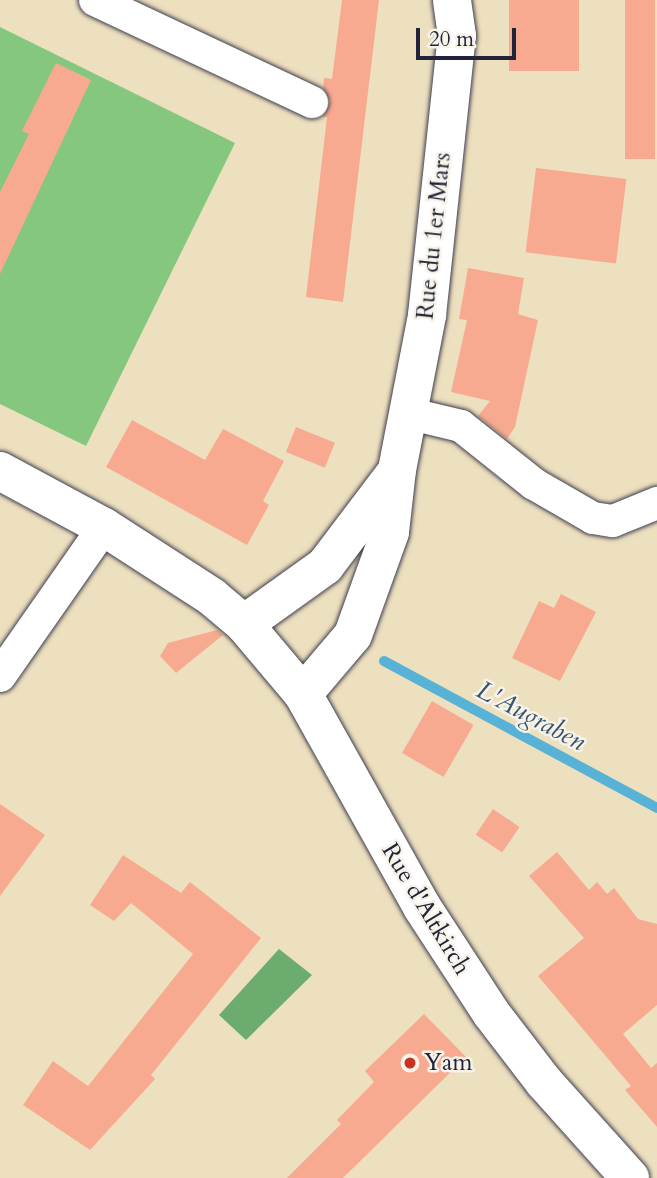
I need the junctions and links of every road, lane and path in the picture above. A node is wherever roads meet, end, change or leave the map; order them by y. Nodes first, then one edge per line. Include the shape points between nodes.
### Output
1 (95, 0) edge
2 (452, 0) edge
3 (312, 102) dead end
4 (411, 414) junction
5 (397, 470) junction
6 (0, 471) edge
7 (657, 503) edge
8 (104, 527) junction
9 (244, 624) junction
10 (0, 676) edge
11 (303, 694) junction
12 (631, 1178) edge

1 - 3 street
2 - 4 main road, Rue du 1er Mars via 457,37 427,316
4 - 5 main road, Rue du 1er Mars
4 - 7 street via 461,426 534,484 593,518 613,521
5 - 9 main road, Rue du 1er Mars via 325,566
5 - 11 main road, Rue du 1er Mars via 390,532 353,635
6 - 8 main road, Rue d'Altkirch
8 - 9 main road, Rue d'Altkirch via 212,597
8 - 10 street
9 - 11 main road, Rue d'Altkirch
11 - 12 main road, Rue d'Altkirch via 452,956 544,1082

